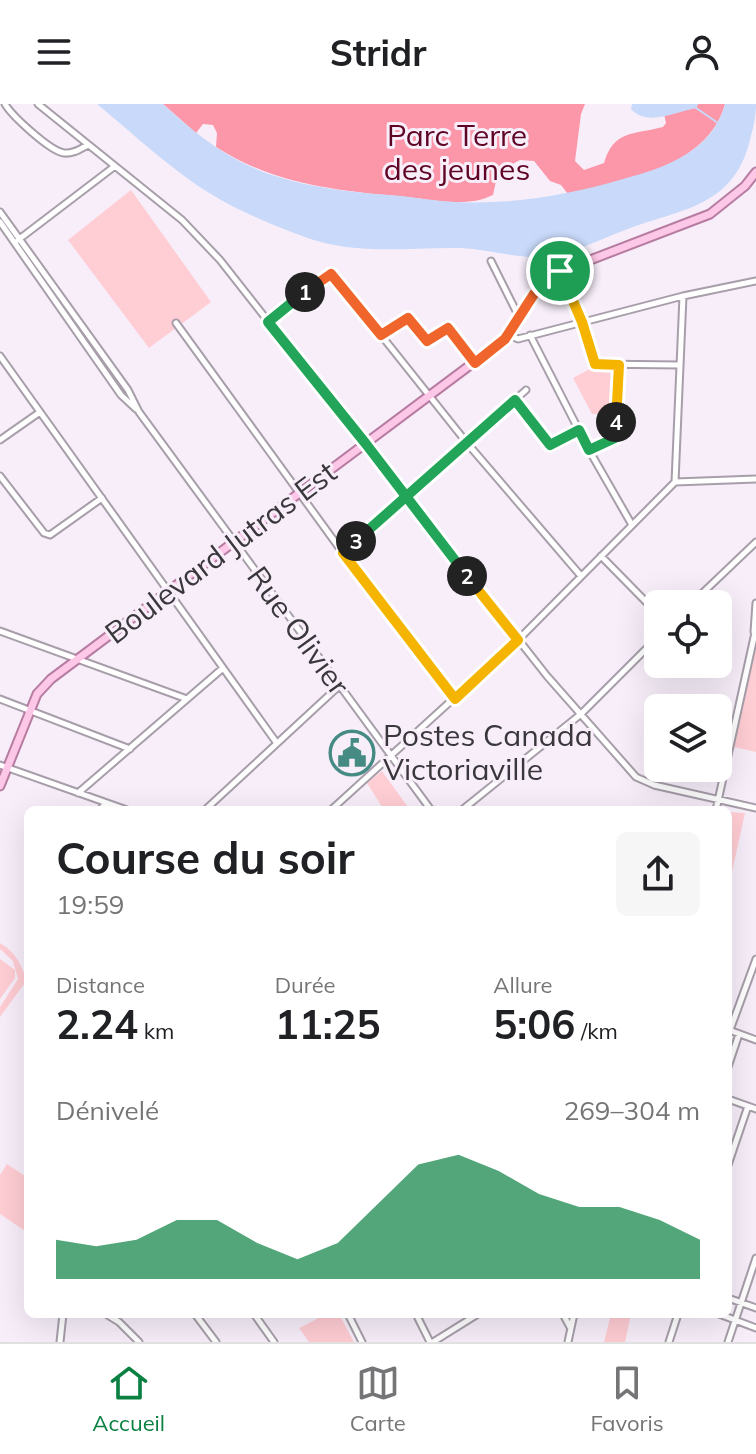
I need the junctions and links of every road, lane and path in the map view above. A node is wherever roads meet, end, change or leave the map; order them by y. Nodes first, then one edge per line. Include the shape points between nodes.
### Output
1 (5, 104) edge
2 (38, 104) edge
3 (88, 145) junction
4 (115, 166) junction
5 (756, 172) edge
6 (756, 182) edge
7 (745, 186) junction
8 (0, 212) edge
9 (0, 222) edge
10 (17, 241) junction
11 (491, 261) dead end
12 (560, 271) junction
13 (756, 281) edge
14 (683, 296) junction
15 (520, 319) junction
16 (268, 322) junction
17 (582, 322) junction
18 (176, 323) dead end
19 (381, 335) junction
20 (509, 335) junction
21 (530, 335) junction
22 (0, 356) edge
23 (475, 363) junction
24 (619, 365) junction
25 (679, 365) junction
26 (526, 390) dead end
27 (429, 397) junction
28 (515, 400) junction
29 (40, 412) junction
30 (579, 430) junction
31 (0, 440) edge
32 (467, 443) junction
33 (366, 444) junction
34 (589, 450) junction
35 (0, 476) edge
36 (756, 479) edge
37 (675, 482) junction
38 (299, 494) junction
39 (406, 497) junction
40 (102, 498) junction
41 (632, 525) junction
42 (756, 542) edge
43 (234, 543) junction
44 (343, 553) junction
45 (601, 556) junction
46 (581, 576) junction
47 (706, 590) edge
48 (169, 591) junction
49 (644, 600) edge
50 (756, 603) edge
51 (755, 630) edge
52 (0, 631) edge
53 (518, 640) junction
54 (644, 651) edge
55 (77, 660) junction
56 (223, 668) junction
57 (339, 686) junction
58 (0, 699) edge
59 (187, 699) junction
60 (455, 699) junction
61 (30, 710) junction
62 (581, 714) junction
63 (276, 742) junction
64 (130, 749) junction
65 (390, 757) junction
66 (3, 766) edge
67 (0, 786) edge
68 (78, 793) junction
69 (718, 800) junction
70 (473, 801) junction
71 (106, 803) junction
72 (103, 806) edge
73 (115, 806) edge
74 (209, 806) edge
75 (335, 806) edge
76 (428, 806) edge
77 (467, 806) edge
78 (477, 806) edge
79 (717, 806) edge
80 (756, 808) edge
81 (756, 959) edge
82 (754, 969) edge
83 (732, 1023) edge
84 (732, 1031) edge
85 (739, 1034) junction
86 (756, 1040) edge
87 (732, 1055) edge
88 (732, 1100) edge
89 (748, 1106) junction
90 (756, 1109) edge
91 (732, 1153) edge
92 (756, 1258) edge
93 (732, 1299) edge
94 (741, 1302) junction
95 (756, 1308) edge
96 (63, 1318) edge
97 (114, 1318) edge
98 (198, 1318) edge
99 (257, 1318) edge
100 (350, 1318) edge
101 (418, 1318) edge
102 (471, 1318) edge
103 (565, 1318) edge
104 (573, 1318) edge
105 (677, 1318) edge
106 (730, 1318) edge
107 (735, 1320) junction
108 (571, 1327) junction
109 (756, 1328) edge
110 (60, 1342) edge
111 (139, 1342) edge
112 (216, 1342) edge
113 (274, 1342) edge
114 (362, 1342) edge
115 (432, 1342) edge
116 (568, 1342) edge
117 (669, 1342) edge
118 (728, 1342) edge

1 - 3 street via 55,150 69,153
2 - 3 street
3 - 4 street
4 - 10 street
4 - 16 street via 194,232
5 - 7 main road, Boulevard Jutras Est
6 - 7 main road
7 - 12 main road, Boulevard Jutras Est via 700,219
8 - 10 street, Rue Olivier
9 - 10 street, Rue Olivier
10 - 43 street, Rue Olivier via 121,395
11 - 15 street
12 - 15 main road, Boulevard Jutras Est via 542,285
12 - 17 street
13 - 14 street
14 - 17 street
14 - 25 street
15 - 20 main road, Boulevard Jutras Est
16 - 19 street via 331,274
16 - 33 street
17 - 21 street
17 - 24 street via 595,364
18 - 38 street
19 - 23 street via 409,318 427,341 450,329
19 - 27 street
20 - 21 street
20 - 23 main road, Boulevard Jutras Est
21 - 30 street
22 - 29 street
23 - 27 main road, Boulevard Jutras Est
24 - 25 street
24 - 34 street via 616,436
25 - 37 street
26 - 28 street
27 - 32 street
27 - 33 main road, Boulevard Jutras Est
28 - 30 street via 548,444
28 - 32 street
29 - 31 street
29 - 40 street
30 - 34 street
32 - 39 street
32 - 46 street
33 - 38 main road, Boulevard Jutras Est
33 - 39 street
34 - 41 street
35 - 40 street via 47,535
36 - 37 street
37 - 41 street
38 - 43 main road, Boulevard Jutras Est
38 - 44 street
39 - 44 street
39 - 53 street
40 - 48 street
41 - 45 street
42 - 47 street
43 - 48 main road, Boulevard Jutras Est
43 - 57 street, Rue Olivier
44 - 60 street
45 - 46 street
45 - 49 street
46 - 53 street
48 - 55 main road, Boulevard Jutras Est
48 - 56 street
50 - 51 street
51 - 69 street
52 - 55 street
53 - 60 street
53 - 62 street
54 - 62 street
55 - 59 street
55 - 61 main road, Boulevard Jutras Est via 42,687
56 - 59 street
56 - 63 street
57 - 63 street
57 - 65 street, Rue Olivier
58 - 61 street
59 - 64 street
60 - 65 street
61 - 64 street
61 - 66 main road, Boulevard Jutras Est
62 - 69 street via 640,780
62 - 70 street
63 - 74 street
64 - 68 street
65 - 75 street
65 - 76 street, Rue Olivier
66 - 67 main road, Boulevard Jutras Est
66 - 68 street
68 - 71 street
69 - 79 street
69 - 80 street
70 - 77 street
70 - 78 street
71 - 72 street
71 - 73 street
81 - 82 street
82 - 83 street
84 - 85 street
85 - 86 street
85 - 87 street
88 - 89 street
89 - 90 street
89 - 91 street
92 - 94 street
93 - 94 street
94 - 95 street
94 - 107 street
96 - 110 street
97 - 111 street
98 - 112 street
99 - 113 street
100 - 114 street
101 - 115 street
102 - 115 street
103 - 108 street
104 - 108 street
105 - 117 street
106 - 107 street
107 - 109 street
107 - 118 street
108 - 116 street

